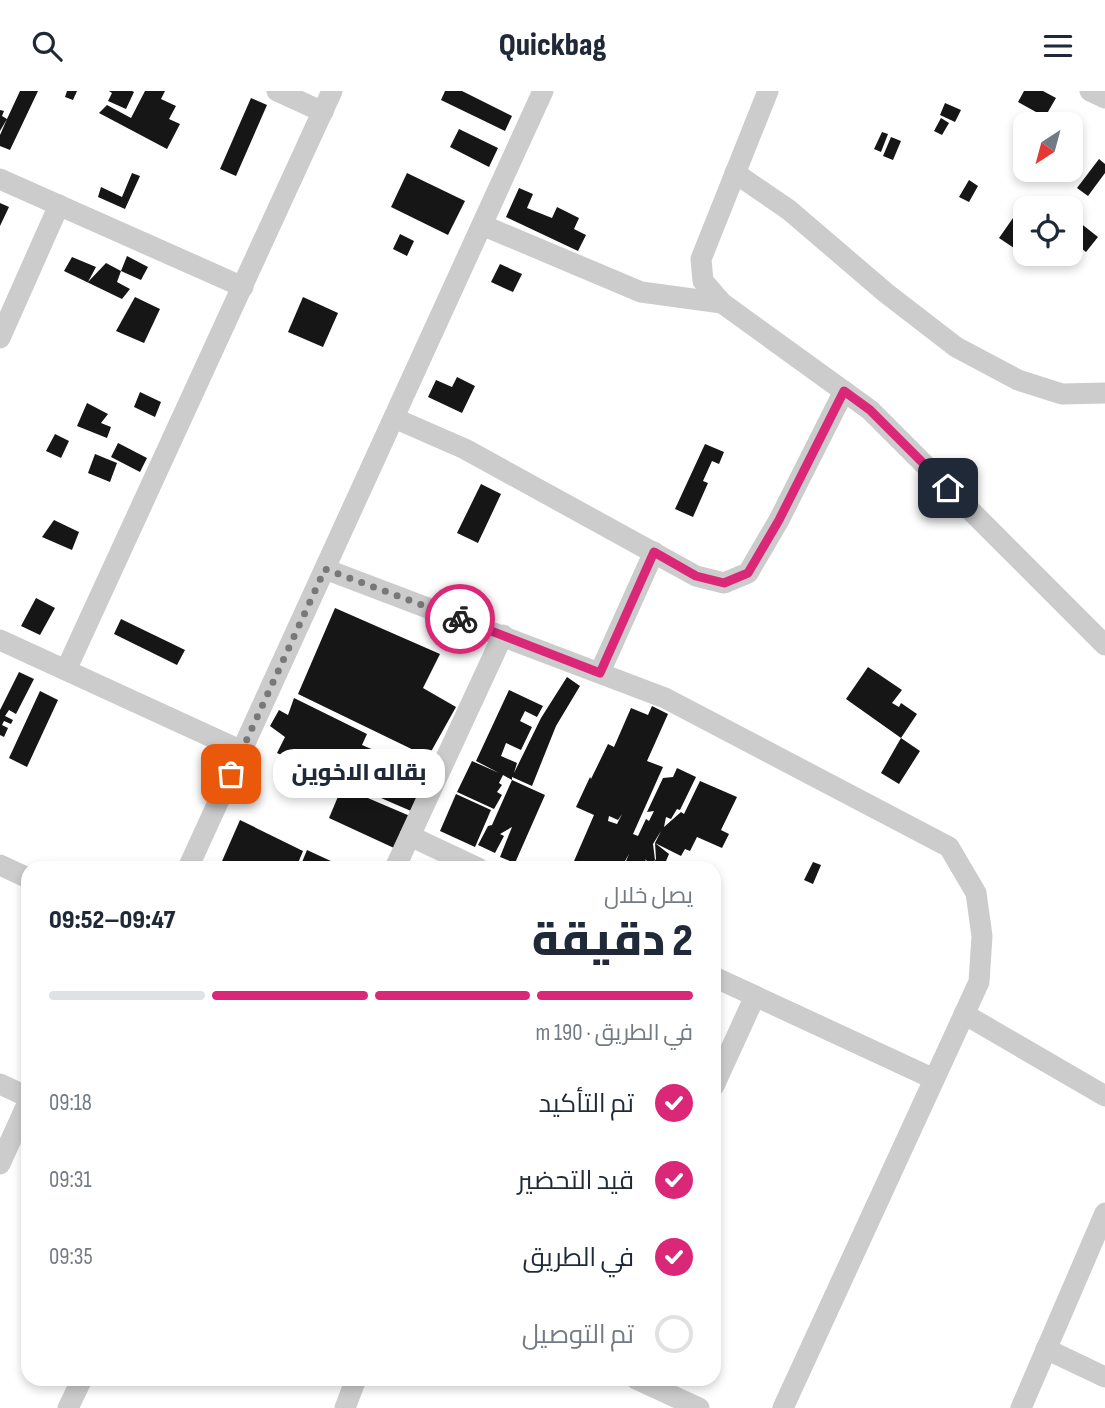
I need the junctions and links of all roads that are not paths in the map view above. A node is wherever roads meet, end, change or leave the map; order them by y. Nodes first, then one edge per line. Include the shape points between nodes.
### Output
1 (277, 91) edge
2 (332, 91) edge
3 (543, 91) edge
4 (768, 91) edge
5 (1090, 91) edge
6 (1105, 98) edge
7 (323, 112) junction
8 (735, 173) junction
9 (0, 179) edge
10 (59, 205) junction
11 (482, 225) junction
12 (243, 287) junction
13 (722, 303) junction
14 (0, 338) edge
15 (844, 391) junction
16 (1105, 393) edge
17 (394, 418) junction
18 (654, 552) junction
19 (325, 569) junction
20 (503, 635) junction
21 (0, 640) edge
22 (1105, 645) edge
23 (66, 670) junction
24 (600, 673) junction
25 (242, 751) junction
26 (410, 836) junction
27 (191, 861) edge
28 (398, 861) edge
29 (463, 861) edge
30 (0, 865) edge
31 (21, 875) edge
32 (721, 980) edge
33 (755, 996) junction
34 (964, 1014) junction
35 (721, 1071) edge
36 (934, 1079) junction
37 (0, 1084) edge
38 (21, 1095) edge
39 (1105, 1096) edge
40 (21, 1115) edge
41 (0, 1164) edge
42 (1105, 1213) edge
43 (1046, 1349) junction
44 (1105, 1377) edge
45 (79, 1386) edge
46 (353, 1386) edge
47 (651, 1386) edge
48 (68, 1408) edge
49 (345, 1408) edge
50 (699, 1408) edge
51 (783, 1408) edge
52 (1021, 1408) edge

1 - 7 street
2 - 7 street
3 - 11 street
4 - 8 street
5 - 6 street
7 - 12 street
8 - 13 street via 701,259 703,281
8 - 16 street via 789,210 956,347 1018,380 1062,394
9 - 10 street
10 - 12 street
10 - 14 street
11 - 13 street via 641,292
11 - 17 street
12 - 23 street
13 - 15 street
15 - 18 street via 748,573 724,583 696,576
15 - 22 street via 870,410
17 - 18 street via 465,449
17 - 19 street
18 - 24 street
19 - 20 street
19 - 25 street
20 - 24 street
20 - 26 street
21 - 23 street
23 - 25 street
24 - 34 street via 665,698 948,847 976,893 982,936 979,982
25 - 27 street
26 - 28 street
26 - 29 street
30 - 31 street
32 - 33 street
33 - 35 street
33 - 36 street
34 - 36 street
34 - 39 street
36 - 51 street
37 - 38 street
40 - 41 street
42 - 43 street
43 - 44 street
43 - 52 street
45 - 48 street
46 - 49 street
47 - 50 street

